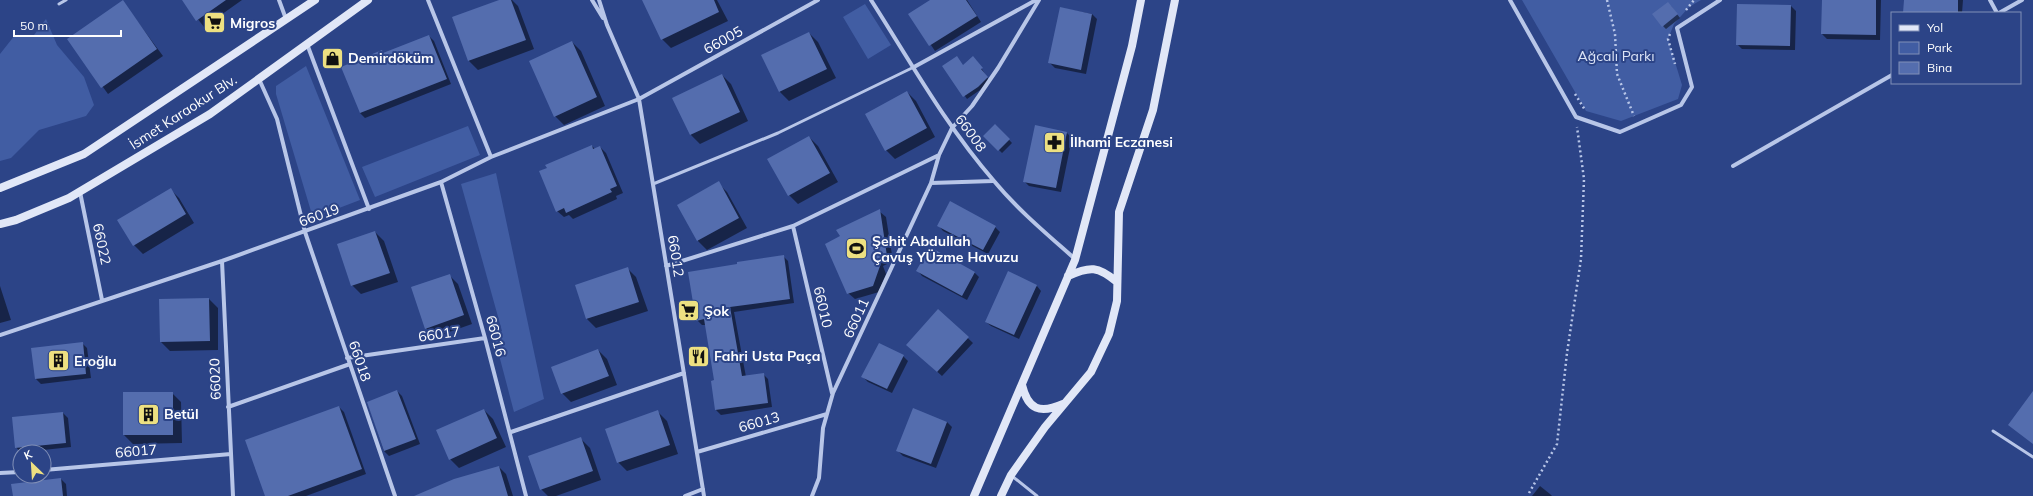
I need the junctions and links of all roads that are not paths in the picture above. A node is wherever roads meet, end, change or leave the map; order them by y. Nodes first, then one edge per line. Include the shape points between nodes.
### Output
1 (66, 0) edge
2 (279, 0) edge
3 (315, 0) edge
4 (368, 0) edge
5 (428, 0) edge
6 (592, 0) edge
7 (599, 0) edge
8 (818, 0) edge
9 (871, 0) edge
10 (1038, 0) edge
11 (1141, 0) edge
12 (1175, 0) edge
13 (1510, 0) edge
14 (1720, 0) edge
15 (1990, 0) edge
16 (2022, 0) edge
17 (59, 4) dead end
18 (1997, 12) edge
19 (2000, 12) edge
20 (286, 20) junction
21 (607, 25) junction
22 (307, 44) junction
23 (914, 67) junction
24 (1891, 76) edge
25 (259, 78) junction
26 (639, 99) junction
27 (952, 128) junction
28 (939, 155) junction
29 (492, 157) junction
30 (1733, 166) dead end
31 (993, 181) junction
32 (441, 182) junction
33 (931, 183) junction
34 (653, 184) junction
35 (0, 188) edge
36 (79, 192) junction
37 (369, 209) junction
38 (0, 224) edge
39 (793, 226) junction
40 (305, 232) junction
41 (1075, 260) junction
42 (222, 261) junction
43 (666, 266) junction
44 (1068, 276) junction
45 (1117, 282) junction
46 (102, 300) junction
47 (0, 335) edge
48 (486, 338) junction
49 (348, 358) junction
50 (350, 364) junction
51 (684, 373) junction
52 (1022, 385) junction
53 (832, 393) junction
54 (1067, 403) junction
55 (228, 407) junction
56 (827, 414) junction
57 (1993, 431) dead end
58 (511, 432) junction
59 (697, 452) junction
60 (231, 454) junction
61 (2033, 457) edge
62 (52, 469) edge
63 (12, 472) edge
64 (0, 473) edge
65 (1011, 475) junction
66 (703, 490) junction
67 (233, 496) edge
68 (395, 496) edge
69 (526, 496) edge
70 (685, 496) edge
71 (704, 496) edge
72 (812, 496) edge
73 (974, 496) edge
74 (1001, 496) edge
75 (1037, 496) edge

1 - 17 lane
2 - 20 street
3 - 20 main road, İsmet Karaokur Blv.
4 - 22 main road, İsmet Karaokur Blv.
5 - 29 street
6 - 21 street, 66012
7 - 21 street, 66012
8 - 26 street, 66005
9 - 23 street, 66008
10 - 23 street
10 - 27 street, 66011 via 998,68 972,106
11 - 41 main road via 1132,46
12 - 45 main road via 1153,110 1119,212
13 - 14 street via 1576,117 1620,132 1681,105 1692,88 1677,28
15 - 18 street
16 - 19 street
20 - 35 main road, İsmet Karaokur Blv. via 84,154
21 - 26 street, 66012
22 - 25 main road, İsmet Karaokur Blv.
22 - 37 street
23 - 27 street, 66008
23 - 34 lane via 778,133
24 - 30 street
25 - 36 main road, İsmet Karaokur Blv. via 210,114
25 - 40 street, 66018 via 277,119
26 - 29 street, 66019
26 - 34 street, 66012
27 - 28 street, 66011
27 - 31 street, 66008
28 - 33 street, 66011
28 - 39 street
29 - 32 street, 66019
31 - 33 street
31 - 41 street, 66008 via 1018,208
32 - 37 street, 66019
32 - 48 street, 66016
33 - 53 street, 66011
34 - 43 street, 66012
36 - 38 main road, İsmet Karaokur Blv.
36 - 46 street, 66022
37 - 40 street, 66019
39 - 43 street
39 - 53 street, 66010
40 - 42 street, 66019
40 - 49 street, 66018
41 - 44 main road
42 - 46 street, 66019
42 - 55 street, 66020
43 - 51 street, 66012
44 - 45 main road via 1085,269 1097,269
44 - 52 main road
45 - 54 main road via 1117,301 1109,334 1091,372
46 - 47 street, 66019
48 - 49 street, 66017
48 - 58 street, 66016
49 - 50 street, 66018
50 - 55 street
50 - 68 street, 66018
51 - 58 street
51 - 59 street, 66012
52 - 54 main road via 1029,404 1038,408 1046,410
52 - 73 main road
53 - 56 street, 66011
54 - 65 main road via 1045,427
55 - 60 street, 66020
56 - 59 street, 66013
56 - 72 street, 66011 via 823,428 819,478
57 - 61 lane
58 - 69 street, 66016
59 - 66 street, 66012
60 - 62 street, 66017
60 - 67 street, 66020
63 - 64 street
65 - 74 main road
65 - 75 lane
66 - 70 street
66 - 71 street, 66012

